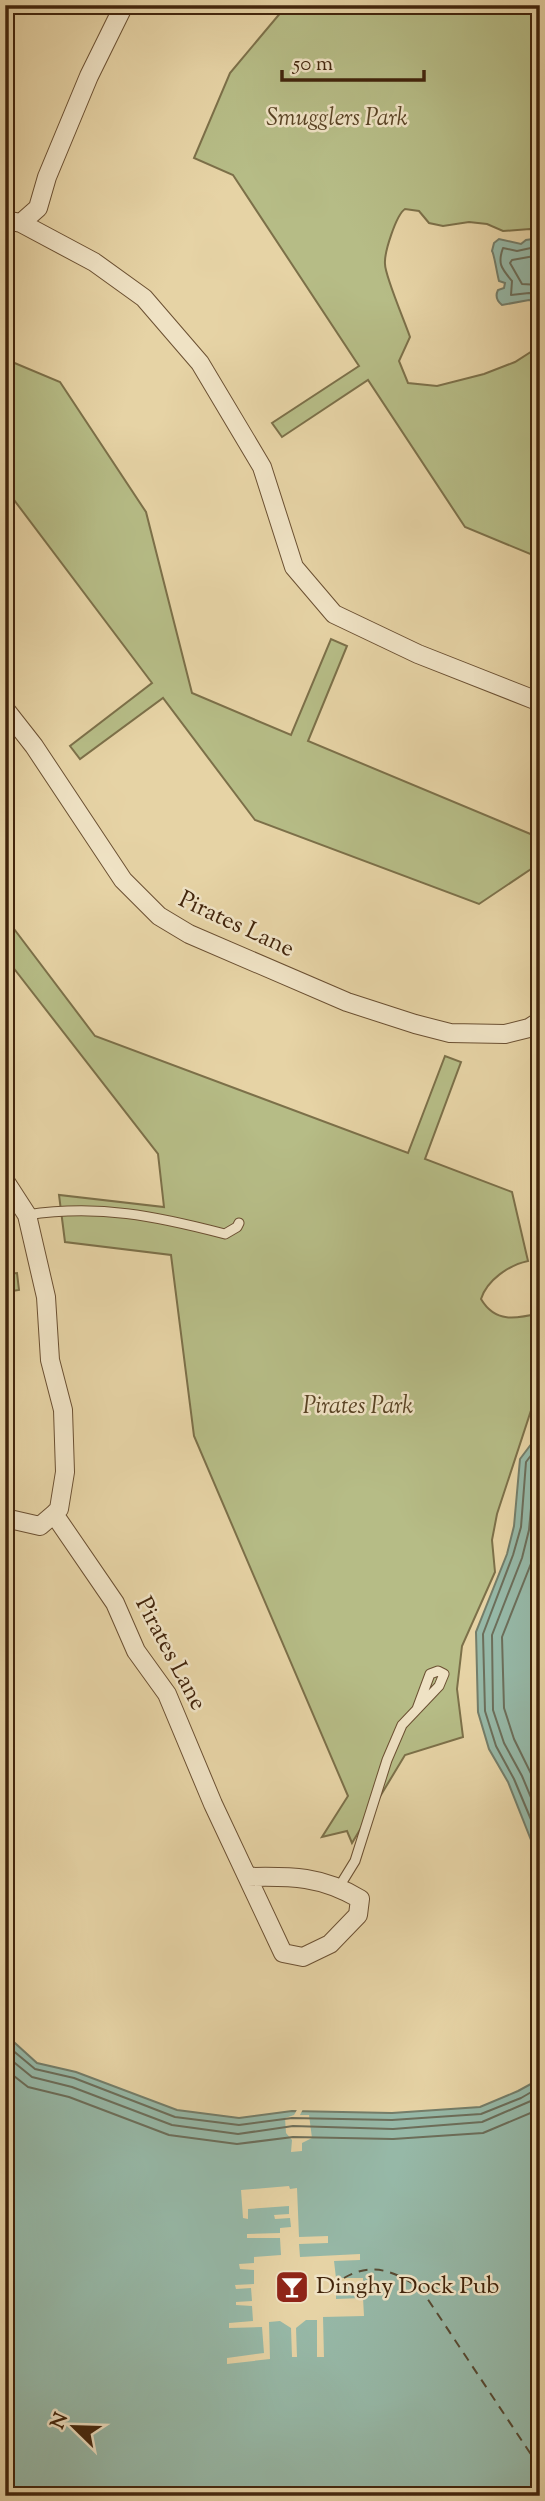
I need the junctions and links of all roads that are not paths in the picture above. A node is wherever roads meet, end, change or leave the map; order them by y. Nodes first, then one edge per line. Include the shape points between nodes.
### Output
1 (124, 5) edge
2 (13, 222) edge
3 (540, 702) edge
4 (5, 709) edge
5 (540, 1021) edge
6 (5, 1181) edge
7 (27, 1216) junction
8 (239, 1223) dead end
9 (54, 1514) junction
10 (5, 1518) edge
11 (417, 1709) dead end
12 (248, 1877) junction
13 (339, 1887) junction

1 - 2 street via 89,76 38,208
2 - 3 street via 94,262 145,298 200,363 262,467 294,567 334,614 418,654
4 - 5 street, Pirates Lane via 122,880 159,916 189,934 347,1002 450,1033 505,1034
6 - 7 street
7 - 8 lane via 108,1210 225,1234
7 - 9 street via 46,1297 51,1360 63,1410 65,1472 59,1509
9 - 10 street via 40,1526
9 - 12 street, Pirates Lane via 115,1603 136,1651 167,1694
11 - 13 lane via 402,1725 355,1861
12 - 13 street via 302,1877
12 - 13 street, Pirates Lane via 283,1953 303,1957 330,1944 358,1915 360,1899

